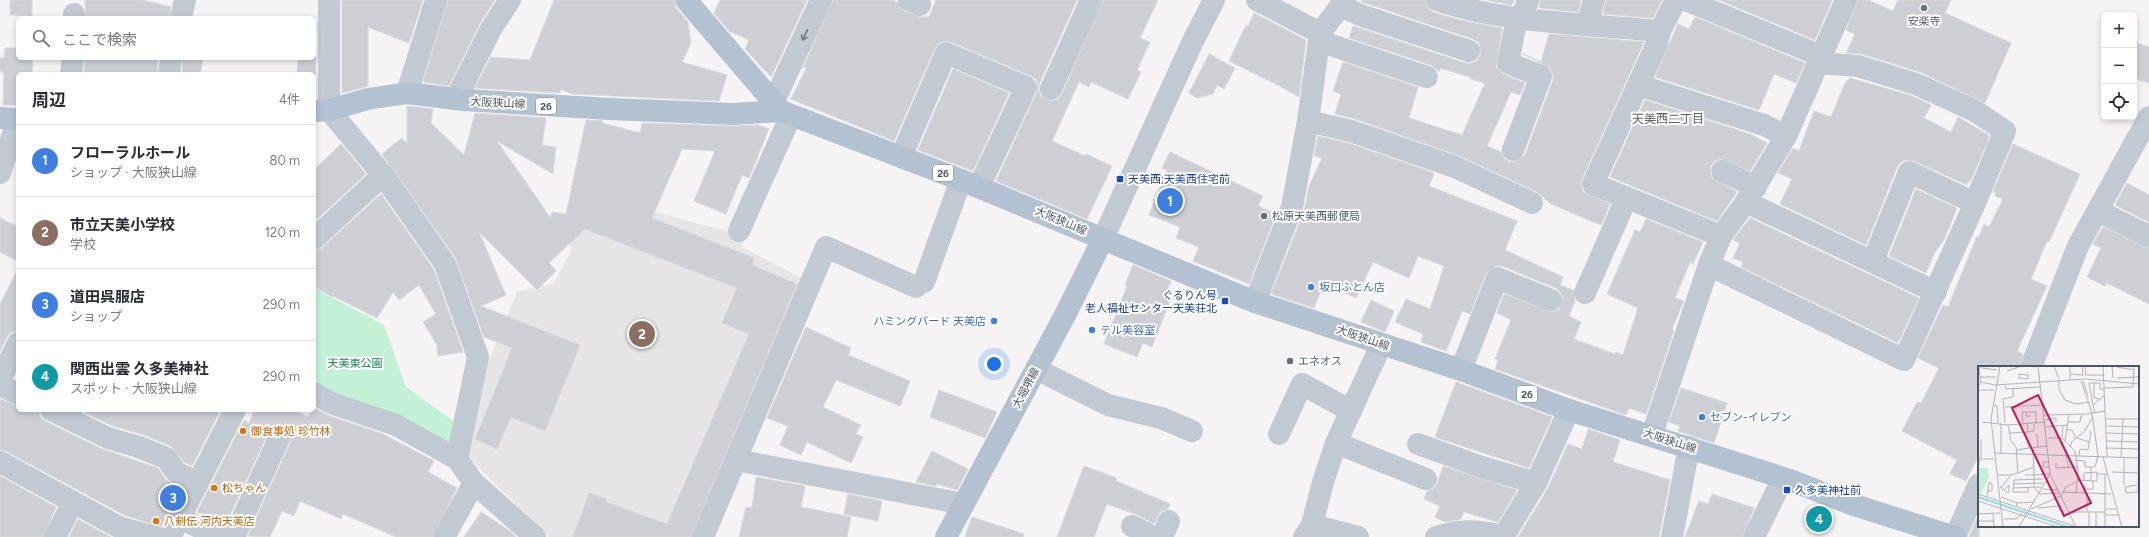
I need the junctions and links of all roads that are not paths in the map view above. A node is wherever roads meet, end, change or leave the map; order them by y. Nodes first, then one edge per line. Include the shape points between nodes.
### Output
1 (329, 0) edge
2 (436, 0) edge
3 (510, 0) edge
4 (686, 0) edge
5 (821, 0) edge
6 (1091, 0) edge
7 (1214, 0) edge
8 (1257, 0) edge
9 (1437, 0) edge
10 (1594, 0) edge
11 (1676, 0) edge
12 (1686, 0) edge
13 (1846, 0) edge
14 (1343, 3) edge
15 (1522, 12) edge
16 (1587, 24) junction
17 (1660, 31) junction
18 (1320, 37) junction
19 (1469, 52) dead end
20 (73, 60) edge
21 (171, 60) edge
22 (1819, 60) junction
23 (71, 72) edge
24 (169, 72) edge
25 (1427, 77) dead end
26 (1638, 84) junction
27 (1051, 89) dead end
28 (407, 93) junction
29 (456, 99) junction
30 (782, 109) junction
31 (322, 110) edge
32 (2149, 117) edge
33 (0, 118) edge
34 (16, 119) edge
35 (1308, 120) junction
36 (16, 125) edge
37 (1786, 136) junction
38 (1513, 150) dead end
39 (902, 157) junction
40 (1722, 171) dead end
41 (0, 173) edge
42 (383, 175) junction
43 (970, 184) junction
44 (1751, 195) junction
45 (1626, 199) junction
46 (1532, 203) dead end
47 (1975, 203) junction
48 (2098, 212) junction
49 (739, 231) dead end
50 (1721, 236) junction
51 (2149, 236) edge
52 (316, 238) edge
53 (1103, 239) junction
54 (1872, 261) junction
55 (1709, 265) junction
56 (1585, 292) dead end
57 (1936, 292) junction
58 (1552, 300) dead end
59 (1254, 302) junction
60 (1381, 345) junction
61 (16, 347) edge
62 (2031, 366) edge
63 (1036, 369) junction
64 (1461, 370) junction
65 (0, 380) edge
66 (0, 385) edge
67 (16, 393) edge
68 (316, 394) edge
69 (1569, 410) junction
70 (1351, 411) junction
71 (55, 412) edge
72 (234, 412) edge
73 (1192, 431) dead end
74 (1279, 434) dead end
75 (1652, 435) junction
76 (280, 436) dead end
77 (1336, 443) junction
78 (1418, 444) dead end
79 (1689, 447) junction
80 (457, 459) junction
81 (736, 460) junction
82 (0, 462) edge
83 (1783, 478) junction
84 (1426, 479) dead end
85 (198, 483) junction
86 (474, 483) junction
87 (1536, 483) junction
88 (1978, 486) edge
89 (73, 502) junction
90 (964, 504) junction
91 (1132, 526) dead end
92 (175, 528) edge
93 (1308, 531) edge
94 (231, 536) edge
95 (1503, 536) edge
96 (55, 537) edge
97 (155, 537) edge
98 (444, 537) edge
99 (535, 537) edge
100 (703, 537) edge
101 (946, 537) edge
102 (1153, 537) edge
103 (1358, 537) edge
104 (1436, 537) edge
105 (1672, 537) edge
106 (1754, 537) edge
107 (1955, 537) edge

1 - 31 street
2 - 28 street
3 - 29 street via 491,30
4 - 30 main road, 大阪狭山線 / 26
5 -> 30 street
6 - 27 street
7 - 53 street
8 - 18 street
9 - 15 street via 1455,6
10 - 16 street
11 - 17 street
12 - 22 street
13 - 22 street
14 - 18 street
14 - 19 street via 1360,15
15 - 16 street
15 - 38 street via 1508,64 1541,76
16 - 17 street
17 - 26 street via 1657,44
18 - 25 street
18 - 35 street
20 - 23 street
21 - 24 street
22 - 37 street
22 - 47 street via 1858,66 1916,84 1975,111 2005,130
26 - 37 street via 1764,125
26 - 45 street via 1593,184
28 - 29 main road, 大阪狭山線 / 26
28 - 31 main road, 大阪狭山線 / 26
29 - 30 main road, 大阪狭山線 / 26 via 618,110 733,114
30 - 39 main road, 大阪狭山線 / 26
30 - 49 street
31 - 42 street
32 - 48 street
33 - 34 main road
35 - 46 street via 1351,131 1455,167
35 - 59 street via 1292,207
36 - 41 street
37 - 44 street
39 - 43 main road, 大阪狭山線 / 26
39 - 43 street via 946,53 1026,87
40 - 44 street
42 - 52 street
42 - 80 street via 445,264 478,357
43 - 53 main road, 大阪狭山線 / 26
43 - 81 street via 920,285 826,247
44 - 50 street
44 - 54 street
45 - 50 street
45 - 56 street
47 - 54 street via 1909,172
47 - 57 street
48 - 51 street
48 - 62 street via 2078,246
50 - 55 street
53 - 59 main road, 大阪狭山線 / 26
53 - 63 main road, 大堀堺線
54 - 57 street
55 - 57 street via 1904,360
55 - 75 street
58 - 64 street via 1497,278
59 - 60 main road, 大阪狭山線 / 26
60 - 64 main road, 大阪狭山線 / 26
60 - 70 street
61 - 65 street
63 - 73 street via 1108,405 1161,418
63 - 90 main road, 大堀堺線
64 - 69 main road, 大阪狭山線 / 26
66 - 67 street
68 - 80 street via 331,403 396,425
69 - 75 main road, 大阪狭山線 / 26
69 - 87 street
70 - 74 street via 1302,384
70 - 77 street
71 - 85 street via 108,438 166,458 176,472
72 - 85 street
75 - 79 main road, 大阪狭山線 / 26
76 - 94 street
77 - 84 street
77 - 93 street
78 - 87 street
79 - 83 main road, 大阪狭山線 / 26
79 - 105 street
80 - 86 street
81 - 90 street
81 - 100 street
82 - 89 street
83 - 106 street
83 - 107 main road, 大阪狭山線 / 26 via 1851,504
85 - 92 street
86 - 98 street
86 - 99 street
87 - 95 street
88 - 107 street
89 - 96 street
89 - 97 street via 119,527
90 - 101 main road, 大堀堺線
91 - 102 street
92 - 94 street
93 - 103 street
95 - 104 street via 1478,530 1454,531

